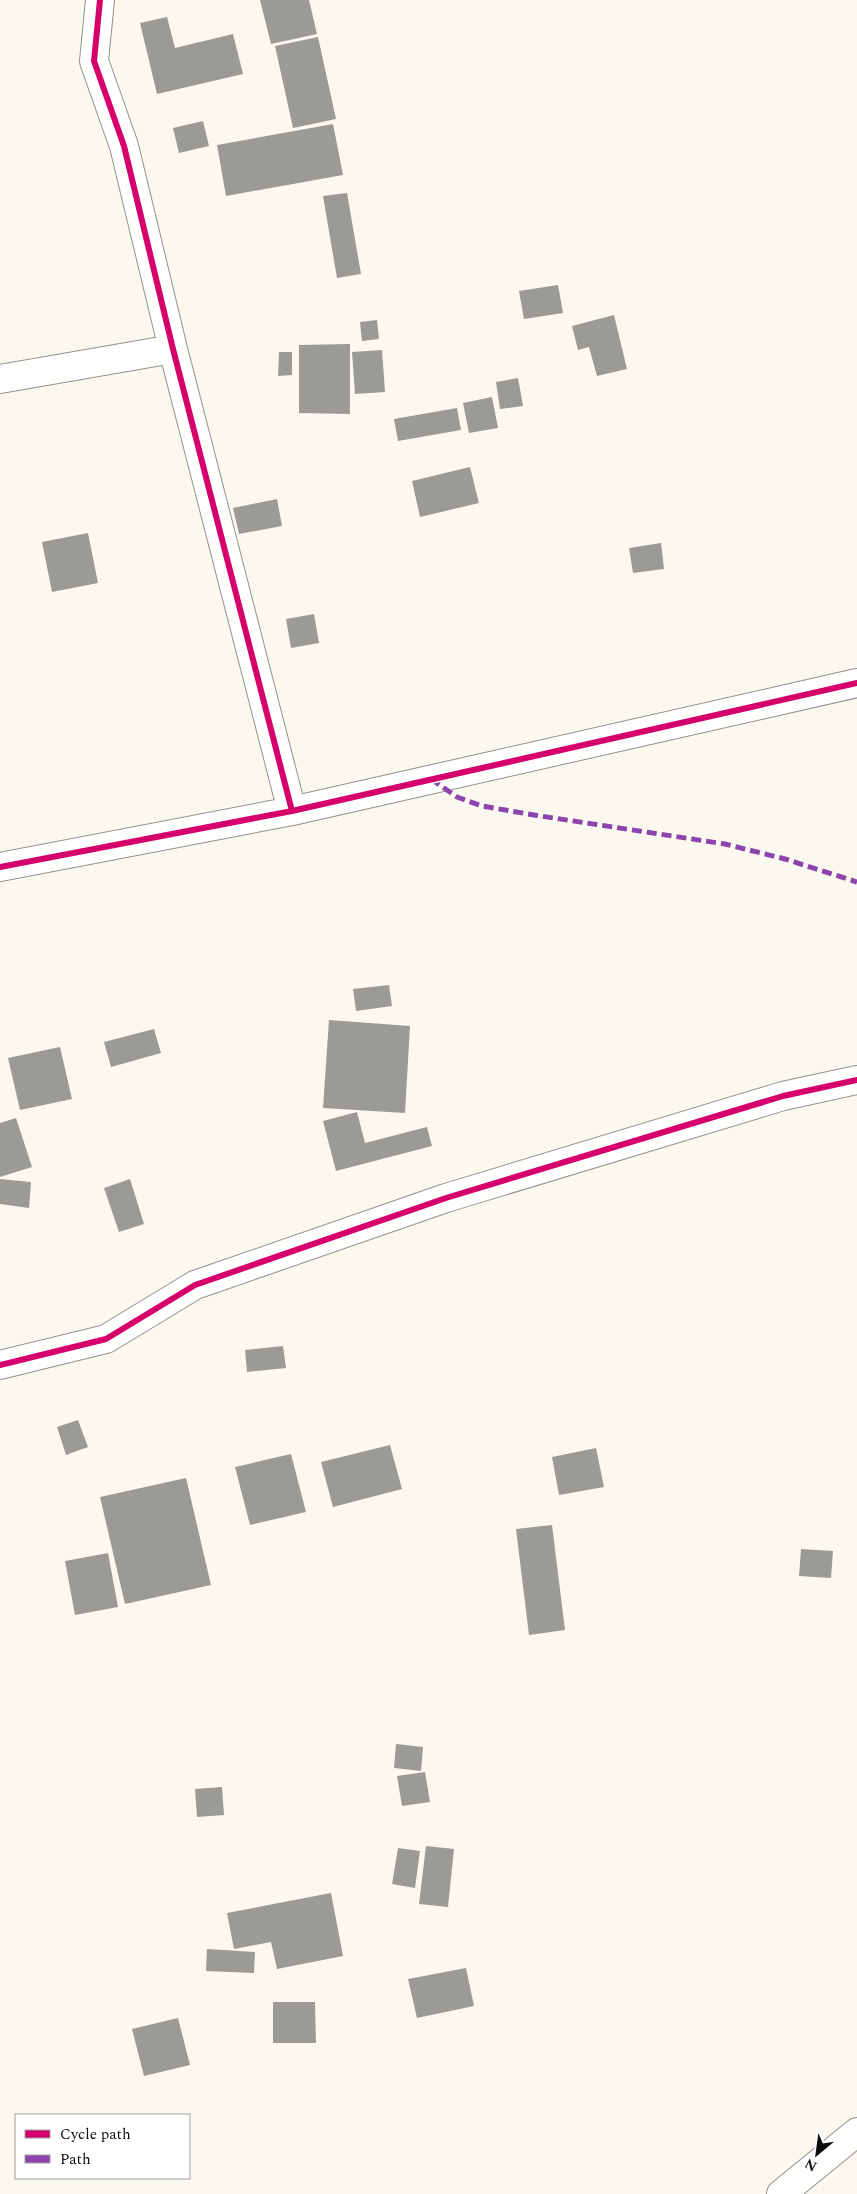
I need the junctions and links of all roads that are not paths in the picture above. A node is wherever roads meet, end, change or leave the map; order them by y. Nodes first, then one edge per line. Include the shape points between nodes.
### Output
1 (100, 0) edge
2 (173, 349) junction
3 (0, 379) edge
4 (857, 683) edge
5 (292, 811) junction
6 (0, 867) edge
7 (857, 1080) edge
8 (0, 1365) edge
9 (857, 2132) edge
10 (781, 2194) edge

1 - 2 street via 94,61 124,146
2 - 3 street
2 - 5 street
4 - 5 street
5 - 6 street
7 - 8 street via 783,1096 446,1198 195,1284 106,1339
9 - 10 street

